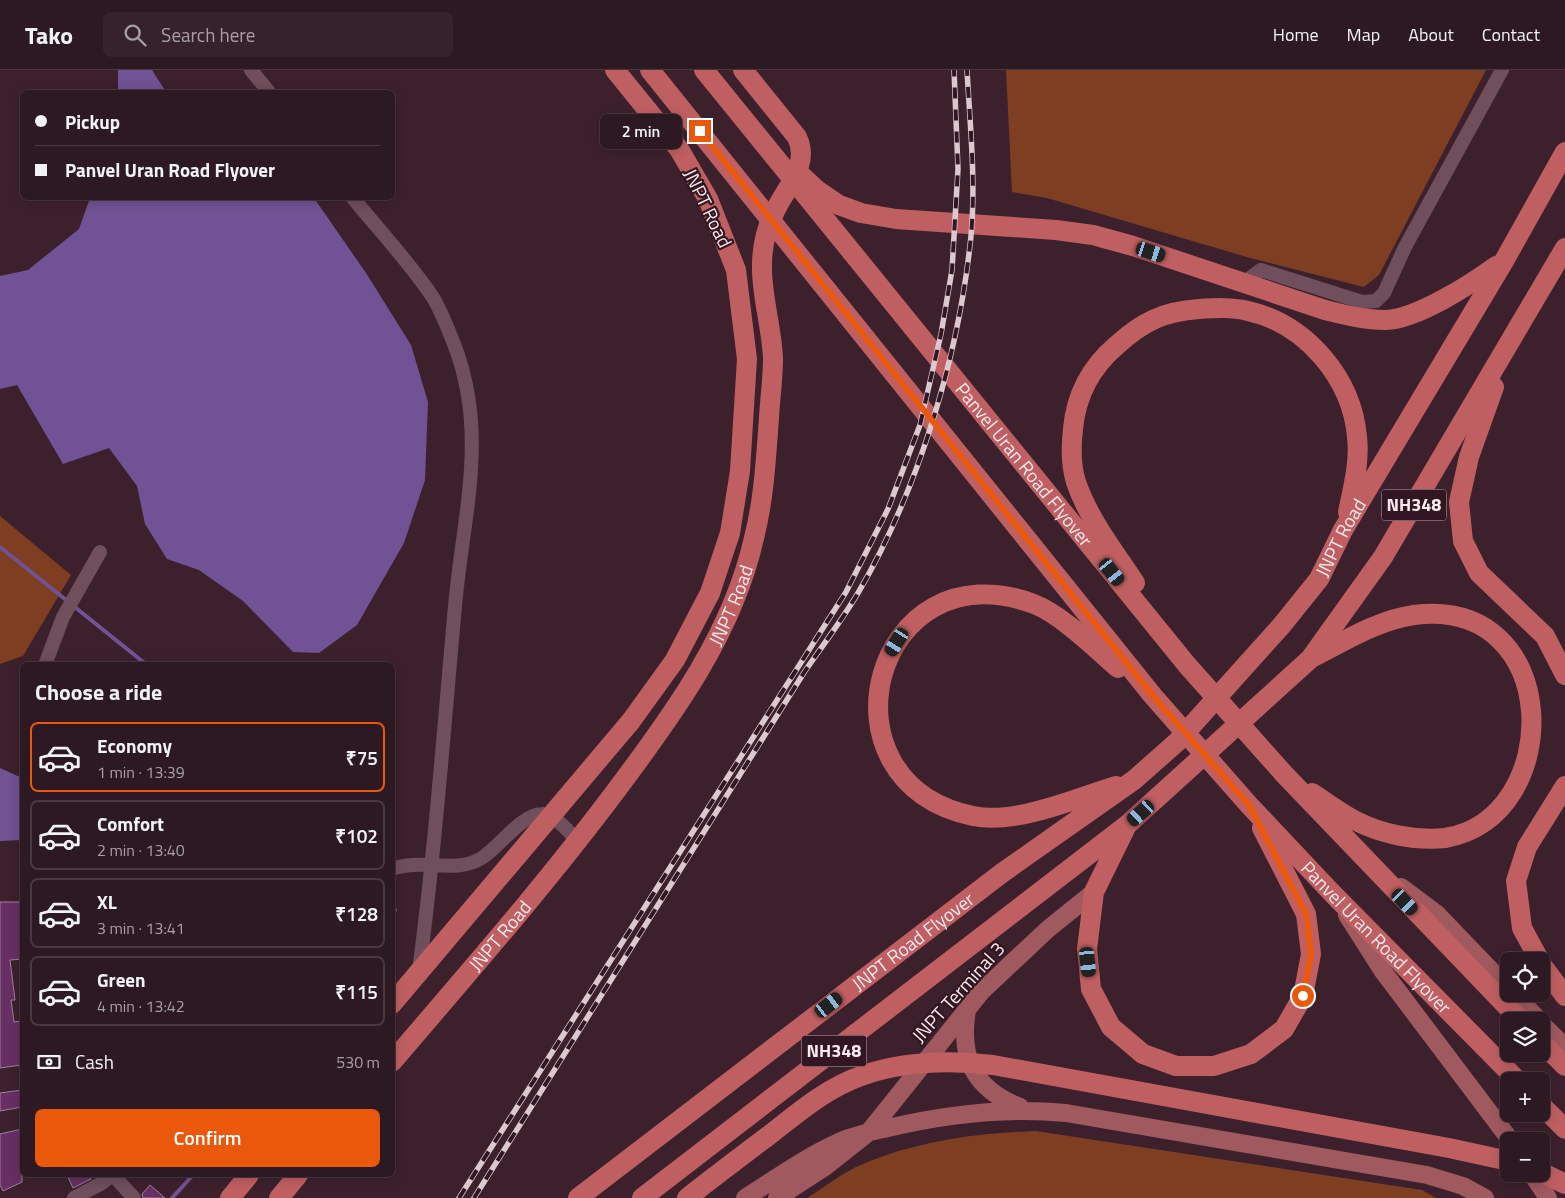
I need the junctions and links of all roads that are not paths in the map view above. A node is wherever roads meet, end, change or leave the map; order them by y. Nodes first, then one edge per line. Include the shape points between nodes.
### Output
1 (251, 70) edge
2 (615, 70) edge
3 (650, 70) edge
4 (704, 70) edge
5 (743, 70) edge
6 (1502, 70) edge
7 (267, 90) edge
8 (748, 125) junction
9 (1565, 152) edge
10 (355, 200) edge
11 (1565, 248) edge
12 (1504, 260) junction
13 (761, 266) junction
14 (736, 270) junction
15 (1243, 283) junction
16 (1509, 345) junction
17 (1344, 530) junction
18 (100, 552) dead end
19 (1310, 659) junction
20 (46, 662) edge
21 (1187, 665) junction
22 (1565, 675) edge
23 (1153, 696) junction
24 (1284, 774) junction
25 (1134, 780) junction
26 (1565, 786) edge
27 (1249, 805) junction
28 (550, 816) junction
29 (1127, 825) junction
30 (578, 841) junction
31 (1366, 862) junction
32 (433, 864) junction
33 (395, 868) edge
34 (1094, 892) junction
35 (1332, 892) junction
36 (1534, 952) edge
37 (419, 972) junction
38 (1550, 976) edge
39 (1500, 980) edge
40 (1565, 996) edge
41 (395, 1000) edge
42 (1522, 1002) edge
43 (967, 1009) junction
44 (1512, 1012) edge
45 (1531, 1012) edge
46 (1550, 1031) edge
47 (1565, 1047) edge
48 (1550, 1051) edge
49 (395, 1058) edge
50 (1565, 1066) edge
51 (1509, 1072) edge
52 (1027, 1109) junction
53 (1550, 1114) edge
54 (1565, 1129) edge
55 (1504, 1132) edge
56 (868, 1133) junction
57 (1500, 1159) edge
58 (1550, 1176) edge
59 (111, 1177) edge
60 (115, 1177) edge
61 (247, 1177) edge
62 (296, 1177) edge
63 (1537, 1182) edge
64 (1565, 1184) edge
65 (74, 1198) edge
66 (134, 1198) edge
67 (230, 1198) edge
68 (279, 1198) edge
69 (578, 1198) edge
70 (642, 1198) edge
71 (687, 1198) edge
72 (745, 1198) edge
73 (777, 1198) edge
74 (1485, 1198) edge
75 (1548, 1198) edge

1 - 7 street
2 - 14 highway, JNPT Road via 679,149 708,199
3 - 23 highway, Panvel Uran Road Flyover
4 - 8 highway, Panvel Uran Road Flyover
5 - 13 highway, JNPT Road via 802,147 799,169 768,226
6 - 15 street via 1405,247 1384,293 1376,301 1362,302 1261,270
8 - 15 highway via 817,190 839,205 861,213 1093,235
8 - 21 highway, Panvel Uran Road Flyover
9 - 12 highway, NH348
10 - 32 street via 433,297 455,345 467,392 473,436 472,480 458,567
11 - 16 highway, NH348
12 - 15 highway via 1471,284 1417,311 1388,320 1356,318
12 - 17 highway, JNPT Road / NH348
13 - 14 highway
13 - 30 highway, JNPT Road via 773,359 765,478 754,539 735,601 700,670 660,732
14 - 28 highway, JNPT Road via 747,359 740,471 730,532 710,593 675,660 631,721
16 - 19 highway, NH348 via 1383,557
16 - 22 highway via 1469,457 1459,502 1463,541 1479,573 1545,636
17 - 21 highway via 1356,476 1357,437 1349,401 1332,367 1307,341 1280,323 1248,311 1217,308 1186,310 1155,319 1128,335 1105,355 1086,381 1074,412 1071,447 1076,481 1089,511
17 - 25 highway, JNPT Road / NH348 via 1319,579 1282,625 1177,742
18 - 20 street via 70,604
19 - 24 highway via 1376,625 1413,615 1448,614 1483,623 1515,647 1536,677 1545,710 1544,746 1534,779 1517,802 1494,822 1462,836 1426,840 1395,835 1354,820
19 - 29 highway, NH348
21 - 24 highway, Panvel Uran Road Flyover
23 - 25 highway via 1069,626 1036,605 1002,594 969,595 939,604 907,626 888,657 877,696 880,733 892,761 910,785 942,807 975,816 1005,817
23 - 27 highway, Panvel Uran Road Flyover
24 - 31 highway, Panvel Uran Road Flyover
25 - 69 highway, JNPT Road Flyover / NH348 via 1002,873
26 - 36 highway via 1527,847 1516,881 1522,928
27 - 34 highway via 1306,914 1311,954 1303,996 1284,1029 1251,1054 1214,1066 1176,1066 1143,1054 1111,1027 1091,989 1087,948
27 - 35 highway, Panvel Uran Road Flyover
28 - 30 street
28 - 32 street via 541,814 529,818 480,859 460,866
28 - 37 highway, JNPT Road
29 - 34 highway
29 - 70 highway, JNPT Road Flyover / NH348
30 - 49 highway, JNPT Road
31 - 39 main road via 1437,914
31 - 44 highway, Panvel Uran Road Flyover
32 - 33 street
32 - 37 street
34 - 43 main road, JNPT Terminal 3 via 1002,970
35 - 51 highway, Panvel Uran Road Flyover
35 - 55 main road via 1382,970
37 - 41 highway, JNPT Road
38 - 40 highway
42 - 45 main road
43 - 52 main road via 963,1030 965,1049 973,1070 1001,1099
43 - 56 main road, JNPT Terminal 3
46 - 47 main road
48 - 50 highway
52 - 56 main road via 957,1114
52 - 74 main road via 1427,1175 1463,1186
53 - 54 highway
56 - 72 main road via 815,1153
56 - 73 main road, JNPT Terminal 3 via 832,1162
57 - 71 highway via 993,1065 934,1062 861,1076 832,1090
58 - 64 highway
59 - 65 street
60 - 66 street
61 - 67 highway
62 - 68 highway
63 - 75 main road

